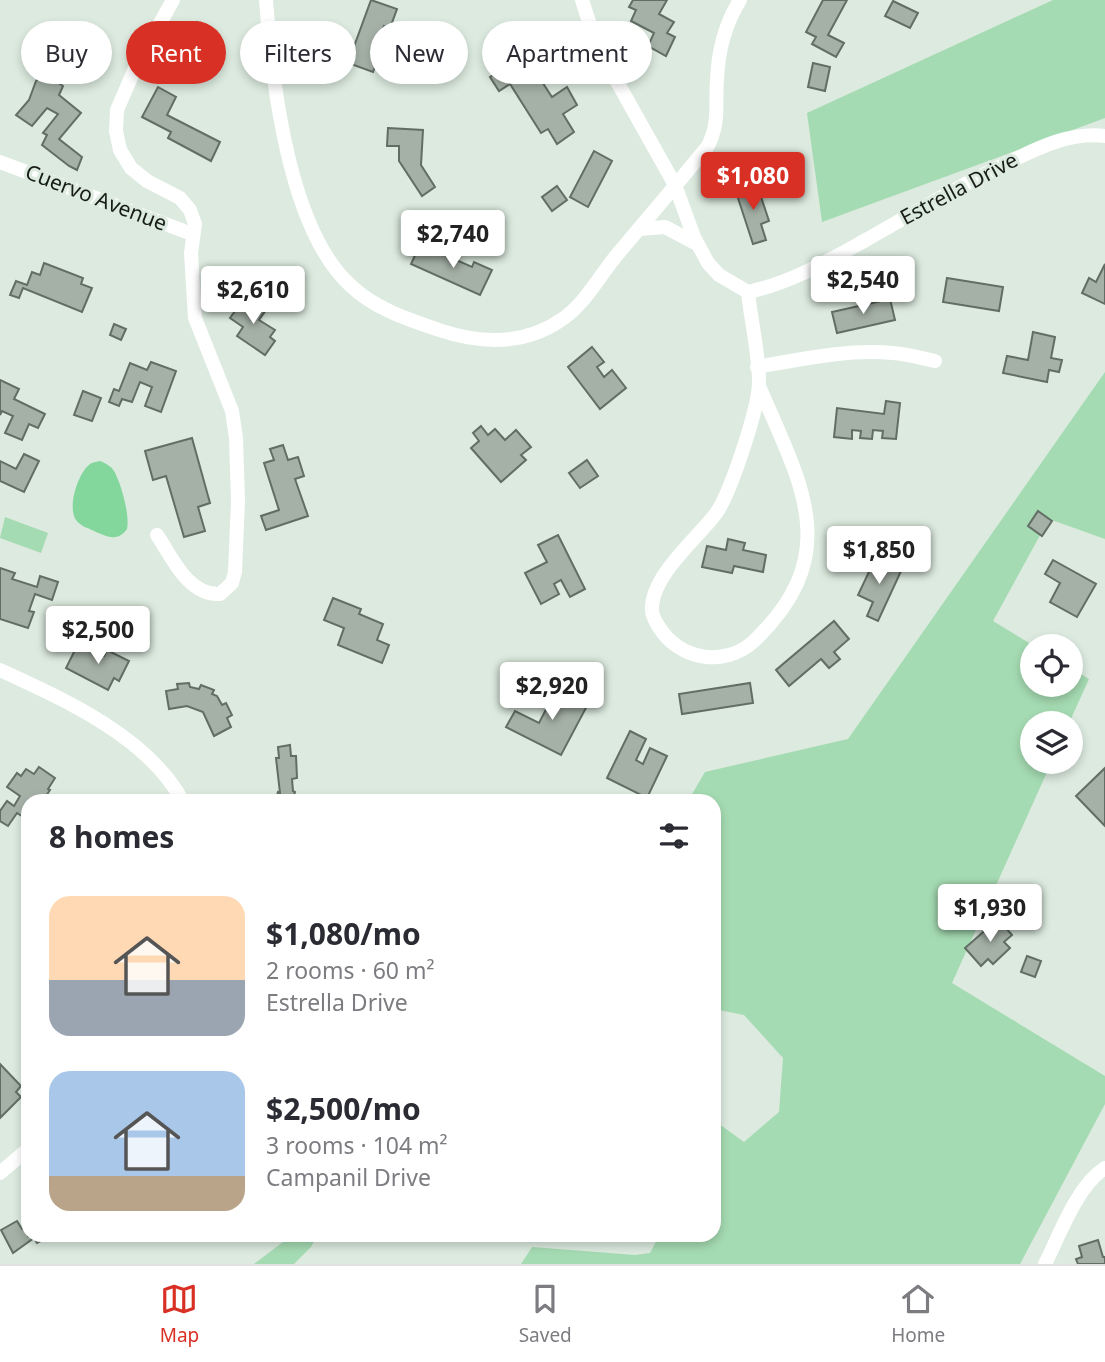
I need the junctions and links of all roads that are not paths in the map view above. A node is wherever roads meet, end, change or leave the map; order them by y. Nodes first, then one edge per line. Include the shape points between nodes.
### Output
1 (173, 0) edge
2 (266, 0) edge
3 (582, 0) edge
4 (740, 0) edge
5 (1105, 136) edge
6 (0, 162) edge
7 (676, 185) junction
8 (640, 229) junction
9 (192, 234) junction
10 (697, 244) junction
11 (748, 292) junction
12 (935, 361) dead end
13 (757, 367) junction
14 (759, 386) junction
15 (157, 535) dead end
16 (0, 670) edge
17 (177, 794) edge
18 (21, 1155) edge
19 (1105, 1168) edge
20 (0, 1172) edge
21 (1045, 1264) edge

1 - 9 street, Cuervo Avenue via 136,66 117,110 116,131 131,168 180,198 190,210 195,224
2 - 8 street via 280,128 313,232 328,261 374,304 463,338 488,341 527,336 562,320 581,303
3 - 7 street via 606,62
4 - 7 street via 721,45 716,129
5 - 11 street, Estrella Drive via 1064,138 1040,147 984,173 811,271
6 - 9 street, Cuervo Avenue
7 - 8 street
7 - 10 street
8 - 10 street via 665,227
9 - 15 street, Cuervo Avenue via 195,318 232,411 236,438 238,501 232,583 220,594 202,591 183,575
10 - 11 street via 719,275
11 - 13 street
12 - 13 street via 858,352
13 - 14 street
14 - 14 street via 803,492 808,519 801,573 769,626 748,647 730,655 697,656 664,636 652,607 668,570 719,509 747,435
16 - 17 street via 113,730 156,765
18 - 20 street
19 - 21 street via 1082,1193

